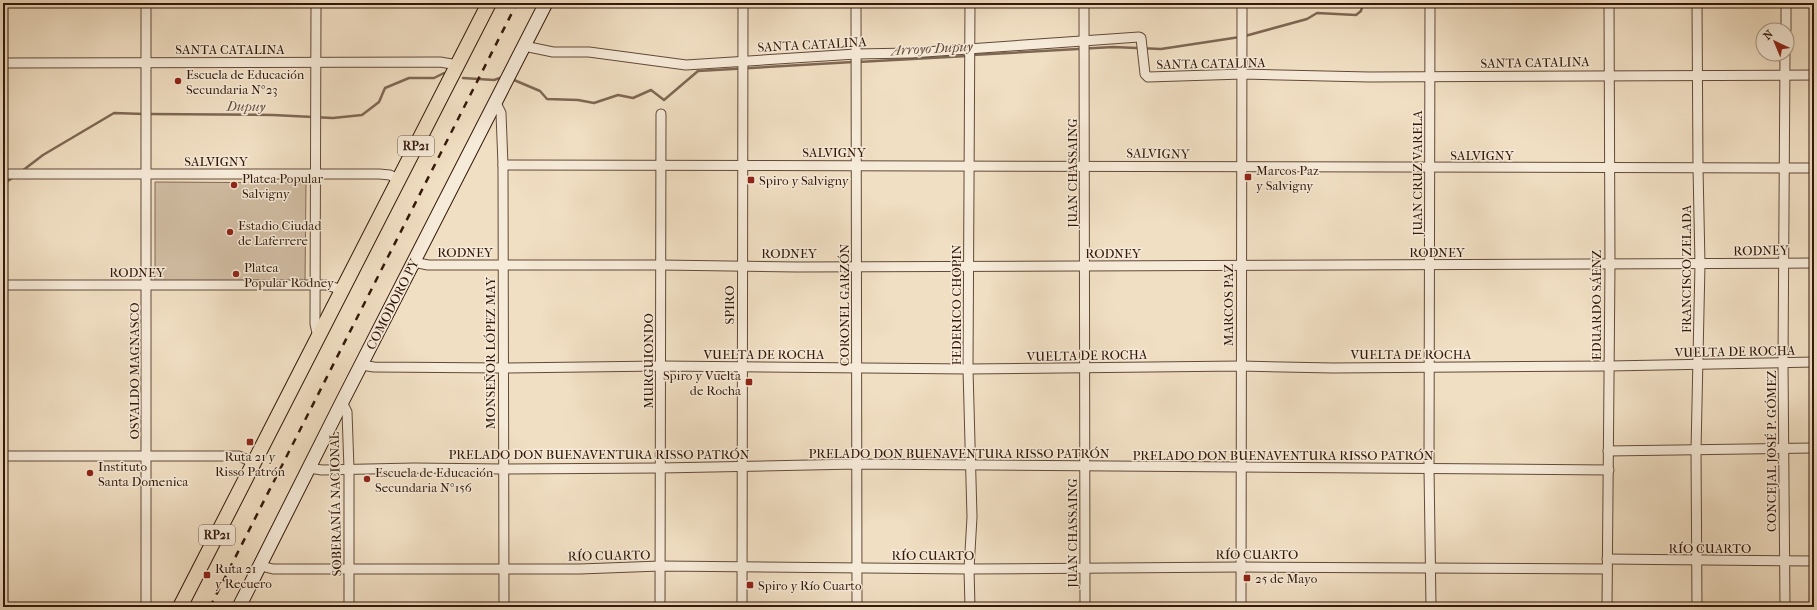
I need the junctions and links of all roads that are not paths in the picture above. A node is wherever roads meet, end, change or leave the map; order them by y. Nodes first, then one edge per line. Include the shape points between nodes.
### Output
1 (146, 3) edge
2 (316, 3) edge
3 (489, 3) edge
4 (546, 3) edge
5 (743, 3) edge
6 (856, 3) edge
7 (970, 3) edge
8 (1084, 3) edge
9 (1242, 3) edge
10 (1430, 3) edge
11 (1609, 3) edge
12 (1697, 3) edge
13 (1786, 3) edge
14 (1786, 22) edge
15 (1084, 43) junction
16 (524, 46) junction
17 (970, 50) junction
18 (856, 55) junction
19 (316, 62) junction
20 (1786, 62) edge
21 (3, 63) edge
22 (146, 63) junction
23 (743, 63) junction
24 (458, 65) junction
25 (1243, 74) junction
26 (1609, 75) junction
27 (1785, 75) junction
28 (1814, 75) edge
29 (1430, 76) junction
30 (1697, 76) junction
31 (495, 101) junction
32 (661, 114) dead end
33 (661, 164) junction
34 (857, 164) junction
35 (503, 165) junction
36 (1085, 165) junction
37 (742, 166) junction
38 (970, 166) junction
39 (1242, 166) junction
40 (1430, 168) junction
41 (1608, 168) junction
42 (1698, 168) junction
43 (1786, 168) junction
44 (1814, 168) edge
45 (3, 174) edge
46 (315, 174) junction
47 (147, 175) junction
48 (399, 180) junction
49 (413, 262) junction
50 (1785, 263) junction
51 (1814, 263) edge
52 (1429, 264) junction
53 (1700, 264) junction
54 (503, 265) junction
55 (661, 265) junction
56 (1610, 265) junction
57 (742, 266) junction
58 (858, 266) junction
59 (968, 266) junction
60 (1085, 266) junction
61 (1241, 266) junction
62 (3, 285) edge
63 (147, 285) junction
64 (316, 285) junction
65 (343, 290) junction
66 (318, 337) junction
67 (1784, 362) junction
68 (1814, 362) edge
69 (361, 364) junction
70 (1698, 365) junction
71 (661, 366) junction
72 (1241, 366) junction
73 (1609, 366) junction
74 (857, 367) junction
75 (1430, 367) junction
76 (504, 368) junction
77 (742, 368) junction
78 (1084, 368) junction
79 (968, 369) junction
80 (342, 402) junction
81 (1783, 448) junction
82 (1814, 448) edge
83 (1696, 450) junction
84 (1608, 451) junction
85 (147, 455) junction
86 (3, 456) edge
87 (254, 464) junction
88 (856, 464) junction
89 (970, 465) junction
90 (742, 466) junction
91 (1084, 466) junction
92 (1240, 467) junction
93 (309, 468) junction
94 (660, 468) junction
95 (1429, 468) junction
96 (349, 469) junction
97 (502, 469) junction
98 (1608, 470) junction
99 (1607, 560) junction
100 (1696, 561) junction
101 (1785, 561) junction
102 (1814, 561) edge
103 (261, 566) junction
104 (660, 566) junction
105 (1086, 567) junction
106 (1241, 567) junction
107 (504, 568) junction
108 (741, 568) junction
109 (857, 568) junction
110 (1430, 568) junction
111 (349, 569) junction
112 (969, 569) junction
113 (1606, 569) junction
114 (146, 607) edge
115 (180, 607) edge
116 (240, 607) edge
117 (349, 607) edge
118 (504, 607) edge
119 (660, 607) edge
120 (742, 607) edge
121 (857, 607) edge
122 (970, 607) edge
123 (1085, 607) edge
124 (1241, 607) edge
125 (1431, 607) edge
126 (1607, 607) edge
127 (1696, 607) edge
128 (1785, 607) edge

1 - 22 street
2 - 19 street
3 - 24 main road, RP21
4 - 16 main road, COMODORO PY
5 - 23 street, SPIRO
6 - 18 street, CORONEL GARZÓN
7 - 17 street, FEDERICO CHOPIN
8 - 15 street, JUAN CHASSAING
9 - 25 street, MARCOS PAZ
10 - 29 street, JUAN CRUZ VARELA
11 - 26 street, EDUARDO SÁENZ
12 - 30 street, FRANCISCO ZELADA
13 - 14 street
15 - 17 street, SANTA CATALINA
15 - 25 street, SANTA CATALINA via 1142,38 1145,74 1148,76
15 - 36 street, JUAN CHASSAING
16 - 23 street, SANTA CATALINA via 553,52 633,56 679,65
16 - 31 main road, COMODORO PY
17 - 18 street, SANTA CATALINA
17 - 38 street, FEDERICO CHOPIN
18 - 23 street, SANTA CATALINA
18 - 34 street, CORONEL GARZÓN
19 - 22 street, SANTA CATALINA
19 - 24 street, SANTA CATALINA via 440,62
19 - 46 street
20 - 27 street, CONCEJAL JOSÉ P. GÓMEZ
21 - 22 street, SANTA CATALINA
22 - 47 street, OSVALDO MAGNASCO
23 - 37 street, SPIRO
24 - 48 main road, RP21
25 - 29 street, SANTA CATALINA
25 - 39 street, MARCOS PAZ
26 - 29 street, SANTA CATALINA
26 - 30 street, SANTA CATALINA
26 - 41 street, EDUARDO SÁENZ
27 - 28 street, SANTA CATALINA
27 - 30 street, SANTA CATALINA
27 - 43 street, CONCEJAL JOSÉ P. GÓMEZ
29 - 40 street, JUAN CRUZ VARELA
30 - 42 street, FRANCISCO ZELADA
31 - 35 street, MONSEÑOR LÓPEZ MAY via 501,113
31 - 49 main road, COMODORO PY
32 - 33 street, MURGUIONDO
33 - 35 street, SALVIGNY
33 - 37 street, SALVIGNY
33 - 55 street, MURGUIONDO
34 - 37 street, SALVIGNY
34 - 38 street, SALVIGNY
34 - 58 street, CORONEL GARZÓN
35 - 54 street, MONSEÑOR LÓPEZ MAY
36 - 38 street, SALVIGNY
36 - 39 street, SALVIGNY
36 - 60 street, JUAN CHASSAING
37 - 57 street, SPIRO
38 - 59 street, FEDERICO CHOPIN
39 - 40 street, SALVIGNY
39 - 61 street, MARCOS PAZ
40 - 41 street, SALVIGNY
40 - 52 street, JUAN CRUZ VARELA
41 - 42 street, SALVIGNY
41 - 56 street, EDUARDO SÁENZ
42 - 43 street, SALVIGNY
42 - 53 street, FRANCISCO ZELADA
43 - 44 street, SALVIGNY
43 - 50 street, CONCEJAL JOSÉ P. GÓMEZ
45 - 47 street, SALVIGNY
46 - 47 street, SALVIGNY
46 - 48 street, SALVIGNY via 379,174 390,175
46 - 64 street
47 - 63 street, OSVALDO MAGNASCO
48 - 65 main road, RP21
49 - 54 street, RODNEY via 428,266
49 - 69 main road, COMODORO PY
50 - 51 street, RODNEY
50 - 53 street, RODNEY
50 - 67 street, CONCEJAL JOSÉ P. GÓMEZ
52 - 56 street, RODNEY
52 - 61 street, RODNEY
52 - 75 street, JUAN CRUZ VARELA
53 - 56 street, RODNEY
53 - 70 street, FRANCISCO ZELADA
54 - 55 street, RODNEY
54 - 76 street, MONSEÑOR LÓPEZ MAY
55 - 57 street, RODNEY
55 - 71 street, MURGUIONDO
56 - 73 street, EDUARDO SÁENZ
57 - 58 street, RODNEY
57 - 77 street, SPIRO
58 - 59 street, RODNEY
58 - 74 street, CORONEL GARZÓN
59 - 60 street, RODNEY
59 - 79 street, FEDERICO CHOPIN
60 - 61 street, RODNEY
60 - 78 street, JUAN CHASSAING
61 - 72 street, MARCOS PAZ
62 - 63 street, RODNEY
63 - 64 street, RODNEY
63 - 85 street, OSVALDO MAGNASCO
64 - 65 street, RODNEY
64 - 66 street via 315,324
65 - 66 main road, RP21
66 - 87 main road, RP21
67 - 68 street, VUELTA DE ROCHA
67 - 70 street, VUELTA DE ROCHA
67 - 81 street, CONCEJAL JOSÉ P. GÓMEZ
69 - 76 street, VUELTA DE ROCHA via 374,367
69 - 80 main road, COMODORO PY
70 - 73 street, VUELTA DE ROCHA
70 - 83 street, FRANCISCO ZELADA
71 - 76 street, VUELTA DE ROCHA
71 - 77 street, VUELTA DE ROCHA
71 - 94 street, MURGUIONDO
72 - 75 street, VUELTA DE ROCHA
72 - 78 street, VUELTA DE ROCHA
72 - 92 street, MARCOS PAZ
73 - 75 street, VUELTA DE ROCHA
73 - 84 street, EDUARDO SÁENZ
74 - 77 street, VUELTA DE ROCHA
74 - 79 street, VUELTA DE ROCHA
74 - 88 street, CORONEL GARZÓN
75 - 95 street, JUAN CRUZ VARELA
76 - 97 street, MONSEÑOR LÓPEZ MAY
77 - 90 street, SPIRO
78 - 79 street, VUELTA DE ROCHA
78 - 91 street, JUAN CHASSAING
79 - 89 street, FEDERICO CHOPIN
80 - 93 main road, COMODORO PY
80 - 96 street, SOBERANÍA NACIONAL via 347,412
81 - 82 street
81 - 83 street
81 - 101 street, CONCEJAL JOSÉ P. GÓMEZ
83 - 84 street
83 - 100 street, FRANCISCO ZELADA
84 - 98 street, EDUARDO SÁENZ
85 - 86 street
85 - 87 street via 239,456
85 - 114 street, OSVALDO MAGNASCO
87 - 115 main road, RP21
88 - 89 street, PRELADO DON BUENAVENTURA RISSO PATRÓN
88 - 90 street, PRELADO DON BUENAVENTURA RISSO PATRÓN
88 - 109 street, CORONEL GARZÓN
89 - 91 street, PRELADO DON BUENAVENTURA RISSO PATRÓN
89 - 112 street, FEDERICO CHOPIN via 972,517
90 - 94 street, PRELADO DON BUENAVENTURA RISSO PATRÓN
90 - 108 street, SPIRO
91 - 92 street, PRELADO DON BUENAVENTURA RISSO PATRÓN
91 - 105 street, JUAN CHASSAING
92 - 95 street, PRELADO DON BUENAVENTURA RISSO PATRÓN
92 - 106 street, MARCOS PAZ
93 - 96 street, PRELADO DON BUENAVENTURA RISSO PATRÓN
93 - 103 main road, COMODORO PY
94 - 97 street, PRELADO DON BUENAVENTURA RISSO PATRÓN
94 - 104 street, MURGUIONDO
95 - 98 street, PRELADO DON BUENAVENTURA RISSO PATRÓN
95 - 110 street, JUAN CRUZ VARELA
96 - 97 street, PRELADO DON BUENAVENTURA RISSO PATRÓN
96 - 111 street, SOBERANÍA NACIONAL
97 - 107 street, MONSEÑOR LÓPEZ MAY
98 - 99 street, EDUARDO SÁENZ
99 - 100 street, RÍO CUARTO
99 - 113 street, EDUARDO SÁENZ
100 - 101 street, RÍO CUARTO
100 - 127 street, FRANCISCO ZELADA
101 - 102 street, RÍO CUARTO
101 - 128 street, CONCEJAL JOSÉ P. GÓMEZ
103 - 111 street, RÍO CUARTO via 273,569
103 - 116 main road, COMODORO PY
104 - 107 street, RÍO CUARTO
104 - 108 street, RÍO CUARTO
104 - 119 street, MURGUIONDO
105 - 106 street, RÍO CUARTO
105 - 112 street, RÍO CUARTO
105 - 123 street, JUAN CHASSAING
106 - 110 street, RÍO CUARTO
106 - 124 street, MARCOS PAZ
107 - 111 street, RÍO CUARTO
107 - 118 street, MONSEÑOR LÓPEZ MAY
108 - 109 street, RÍO CUARTO
108 - 120 street, SPIRO
109 - 112 street, RÍO CUARTO
109 - 121 street, CORONEL GARZÓN
110 - 113 street, RÍO CUARTO
110 - 125 street, JUAN CRUZ VARELA
111 - 117 street, SOBERANÍA NACIONAL
112 - 122 street, FEDERICO CHOPIN
113 - 126 street, EDUARDO SÁENZ

